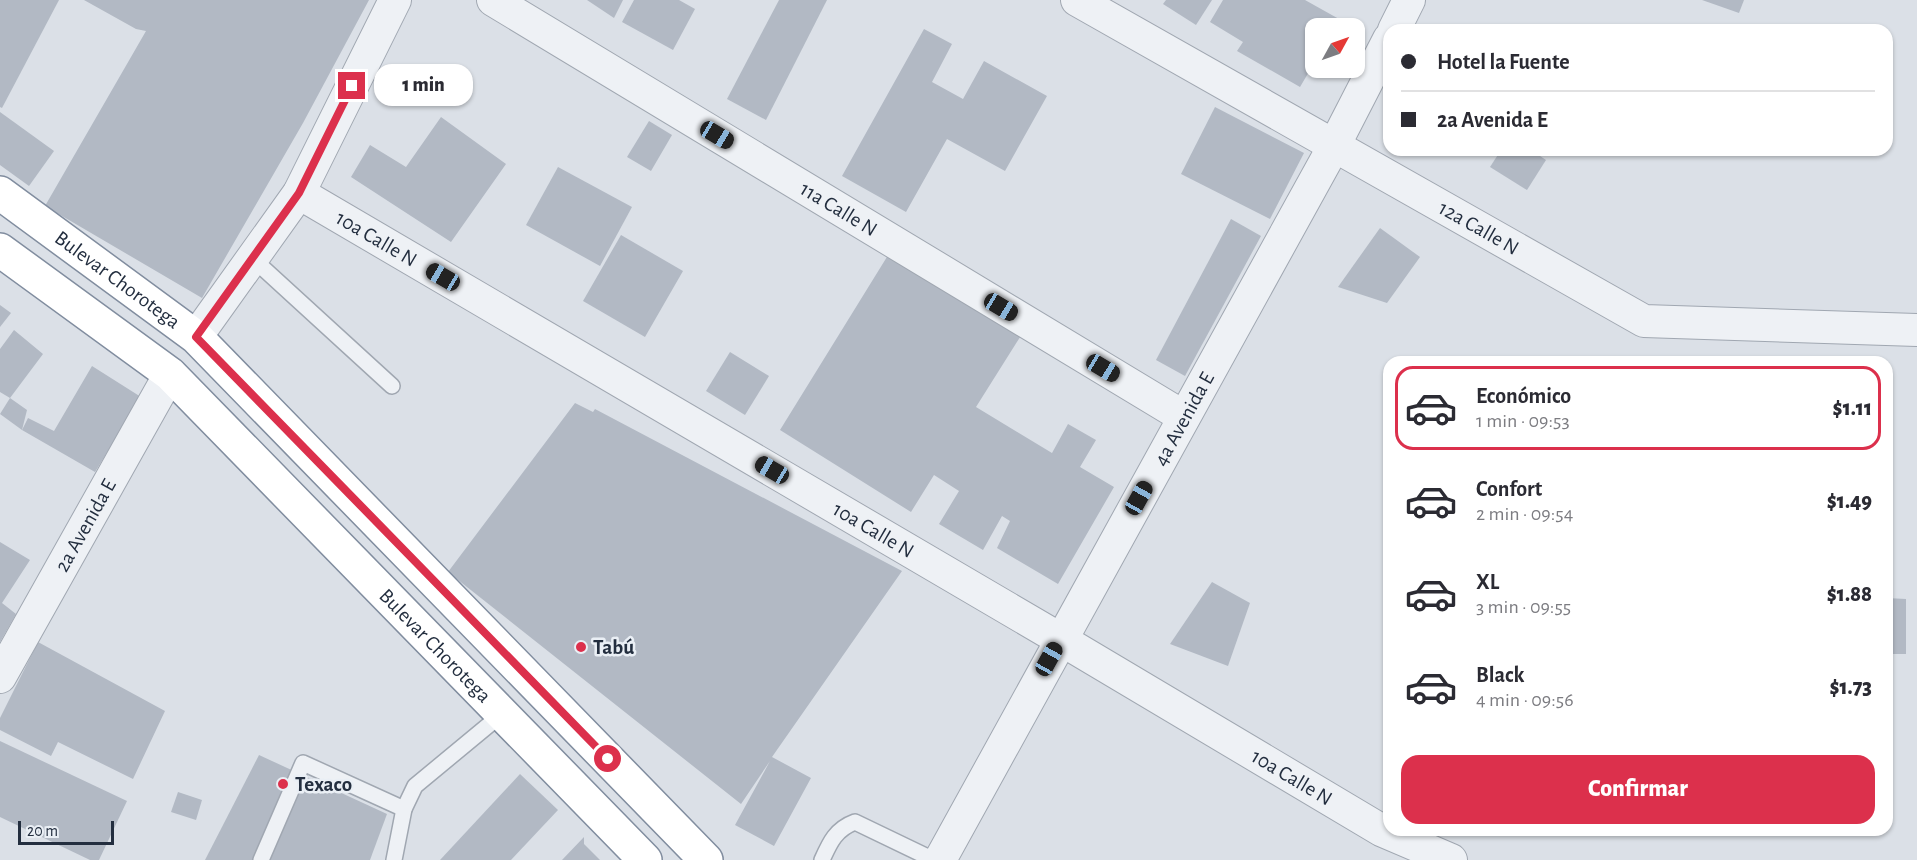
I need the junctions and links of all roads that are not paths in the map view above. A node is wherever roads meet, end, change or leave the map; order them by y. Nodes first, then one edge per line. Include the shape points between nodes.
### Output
1 (395, 0) edge
2 (493, 0) edge
3 (1077, 0) edge
4 (1409, 0) edge
5 (1397, 24) edge
6 (1383, 51) edge
7 (1334, 146) junction
8 (0, 193) edge
9 (299, 193) junction
10 (32, 217) junction
11 (3, 252) edge
12 (252, 258) junction
13 (1917, 330) edge
14 (196, 337) junction
15 (170, 374) junction
16 (392, 386) dead end
17 (1184, 417) junction
18 (1060, 639) junction
19 (0, 677) edge
20 (502, 714) junction
21 (404, 809) junction
22 (1383, 831) edge
23 (1395, 836) edge
24 (261, 860) edge
25 (394, 860) edge
26 (645, 860) edge
27 (706, 860) edge
28 (822, 860) edge
29 (934, 860) edge
30 (940, 860) edge
31 (1451, 860) edge

1 - 9 street
2 - 17 street, 11a Calle N
3 - 7 street, 12a Calle N
4 - 5 street
6 - 7 street, 4a Avenida E
7 - 13 street, 12a Calle N via 1644,321
7 - 17 street, 4a Avenida E
8 - 10 highway, Bulevar Chorotega
9 - 12 street
9 - 18 street, 10a Calle N
10 - 11 highway
10 - 14 highway, Bulevar Chorotega
11 - 15 highway, Bulevar Chorotega
12 - 14 street
12 - 16 lane
14 - 27 highway, Bulevar Chorotega
15 - 19 street, 2a Avenida E
15 - 20 highway, Bulevar Chorotega
17 - 18 street, 4a Avenida E
18 - 22 street, 10a Calle N
18 - 30 street, 4a Avenida E
20 - 21 lane via 415,786
20 - 26 highway, Bulevar Chorotega
21 - 24 lane via 303,763
21 - 25 lane
23 - 31 street, 10a Calle N
28 - 29 lane via 831,839 842,827 855,822

